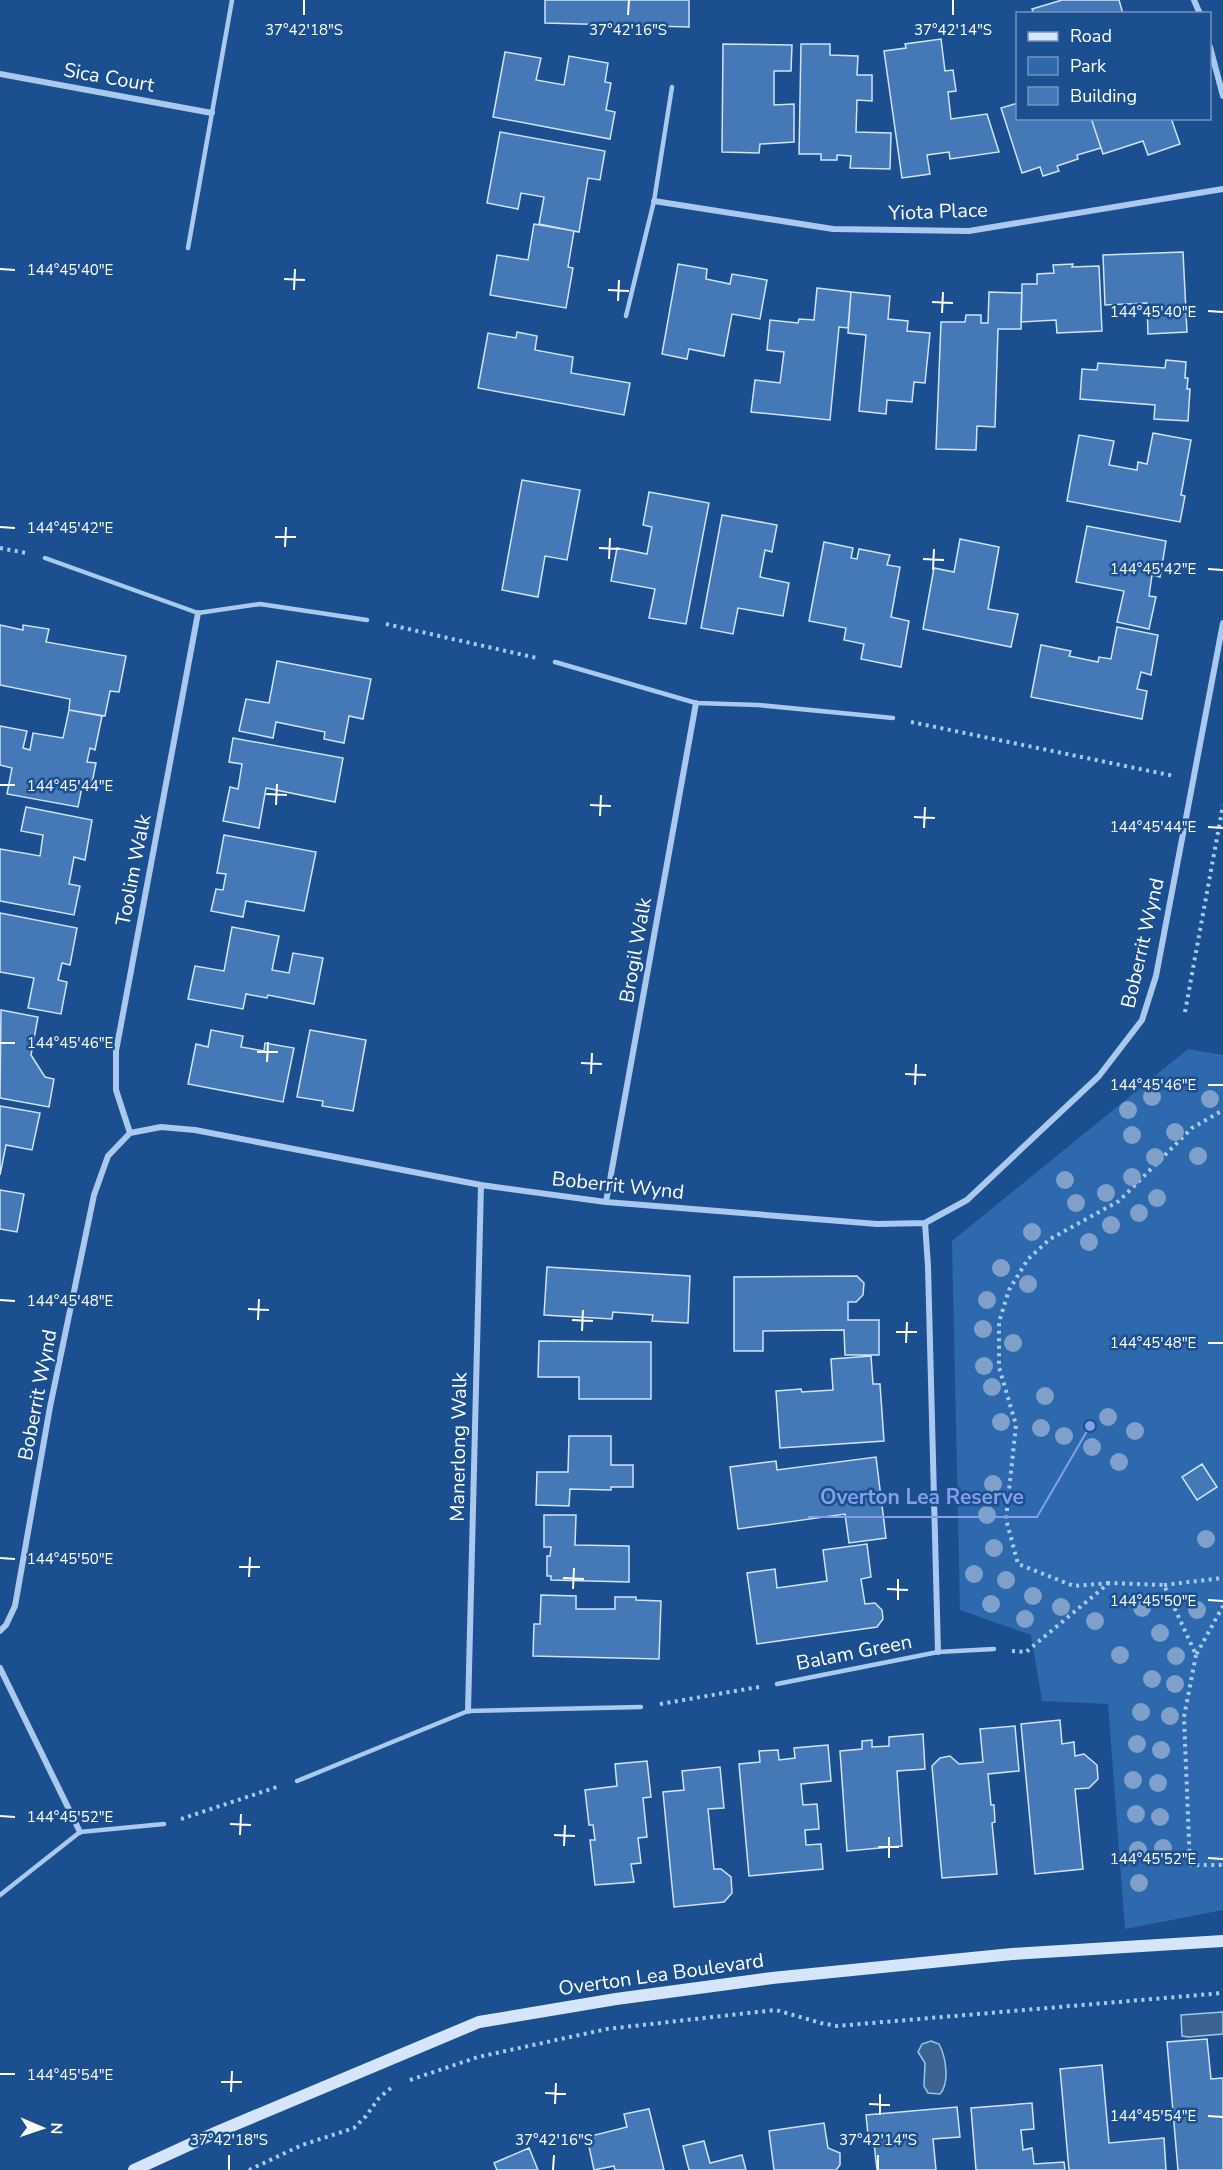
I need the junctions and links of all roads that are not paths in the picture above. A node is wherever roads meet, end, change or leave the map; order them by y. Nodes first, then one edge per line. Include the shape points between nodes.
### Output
1 (232, 0) edge
2 (1211, 54) edge
3 (0, 74) edge
4 (672, 87) dead end
5 (1223, 96) edge
6 (212, 113) junction
7 (1223, 189) edge
8 (654, 201) junction
9 (188, 248) dead end
10 (626, 316) dead end
11 (45, 558) road end
12 (198, 613) junction
13 (368, 620) road end
14 (1223, 623) edge
15 (555, 662) road end
16 (696, 703) junction
17 (893, 718) road end
18 (130, 1133) junction
19 (482, 1185) junction
20 (606, 1202) junction
21 (925, 1223) junction
22 (0, 1631) edge
23 (994, 1649) road end
24 (938, 1652) junction
25 (0, 1668) edge
26 (777, 1684) road end
27 (641, 1707) road end
28 (468, 1711) junction
29 (297, 1781) road end
30 (164, 1824) road end
31 (80, 1832) junction
32 (0, 1895) edge
33 (1222, 1937) edge
34 (134, 2170) edge

1 - 6 lane
2 - 5 street
3 - 6 street, Sica Court
4 - 8 lane
6 - 9 lane
7 - 8 street, Yiota Place via 969,231 833,229
8 - 10 lane
11 - 12 lane
12 - 13 lane via 260,604
12 - 18 street, Toolim Walk via 116,1052 116,1090
14 - 21 street, Boberrit Wynd via 1156,976 1142,1020 1099,1076 968,1200
15 - 16 lane
16 - 17 lane
16 - 20 street, Brogil Walk
18 - 19 street, Boberrit Wynd via 161,1127 195,1130
18 - 22 street, Boberrit Wynd via 108,1156 94,1195 50,1407 15,1606
19 - 20 street, Boberrit Wynd
19 - 28 street, Manerlong Walk
20 - 21 street, Boberrit Wynd via 877,1224
21 - 24 street, Balam Green
23 - 24 lane, Balam Green
24 - 26 lane, Balam Green
25 - 31 street
27 - 28 lane
28 - 29 lane
30 - 31 lane
31 - 32 lane
33 - 34 street, Overton Lea Boulevard via 772,1978 479,2022

